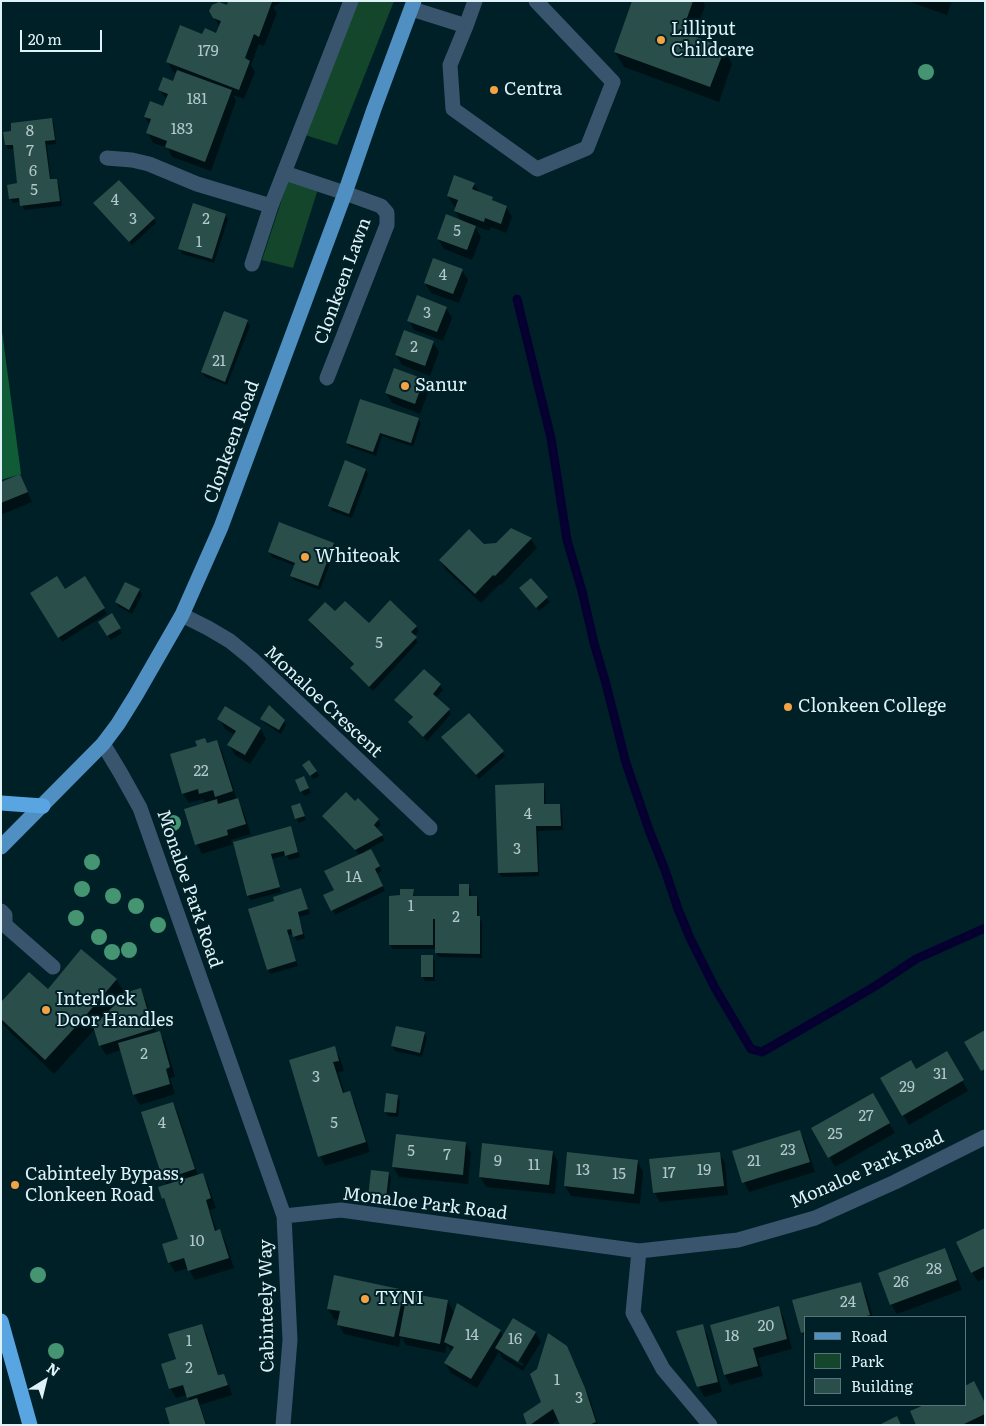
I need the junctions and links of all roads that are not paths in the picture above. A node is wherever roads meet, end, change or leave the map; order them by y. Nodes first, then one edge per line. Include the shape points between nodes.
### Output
1 (351, 1) edge
2 (475, 1) edge
3 (536, 1) edge
4 (413, 5) edge
5 (466, 26) junction
6 (107, 158) dead end
7 (285, 173) junction
8 (345, 192) junction
9 (271, 206) junction
10 (252, 264) dead end
11 (326, 378) dead end
12 (182, 616) junction
13 (103, 744) junction
14 (1, 803) edge
15 (43, 806) junction
16 (430, 828) dead end
17 (1, 847) edge
18 (1, 910) edge
19 (53, 967) dead end
20 (985, 1137) edge
21 (284, 1216) junction
22 (639, 1251) junction
23 (1, 1321) edge
24 (30, 1425) edge
25 (284, 1425) edge
26 (710, 1425) edge

1 - 7 street
2 - 5 street
3 - 5 street via 613,82 587,148 537,169 453,109 450,65
4 - 5 street
4 - 8 main road, Clonkeen Road
6 - 9 street via 149,164 205,186
7 - 8 street
7 - 9 street
8 - 11 street, Clonkeen Lawn via 381,206 387,213 387,225
8 - 12 main road, Clonkeen Road via 221,527
9 - 10 street
12 - 13 main road, Clonkeen Road
12 - 16 street, Monaloe Crescent via 230,641 252,659
13 - 15 main road, Clonkeen Road
13 - 21 street, Monaloe Park Road via 140,808
14 - 15 highway
15 - 17 main road, Clonkeen Road
18 - 19 street via 5,915 5,925
20 - 22 street, Monaloe Park Road via 815,1218 738,1240
21 - 22 street, Monaloe Park Road via 341,1210
21 - 25 street, Cabinteely Way via 290,1340
22 - 26 street via 633,1313 663,1368
23 - 24 highway

